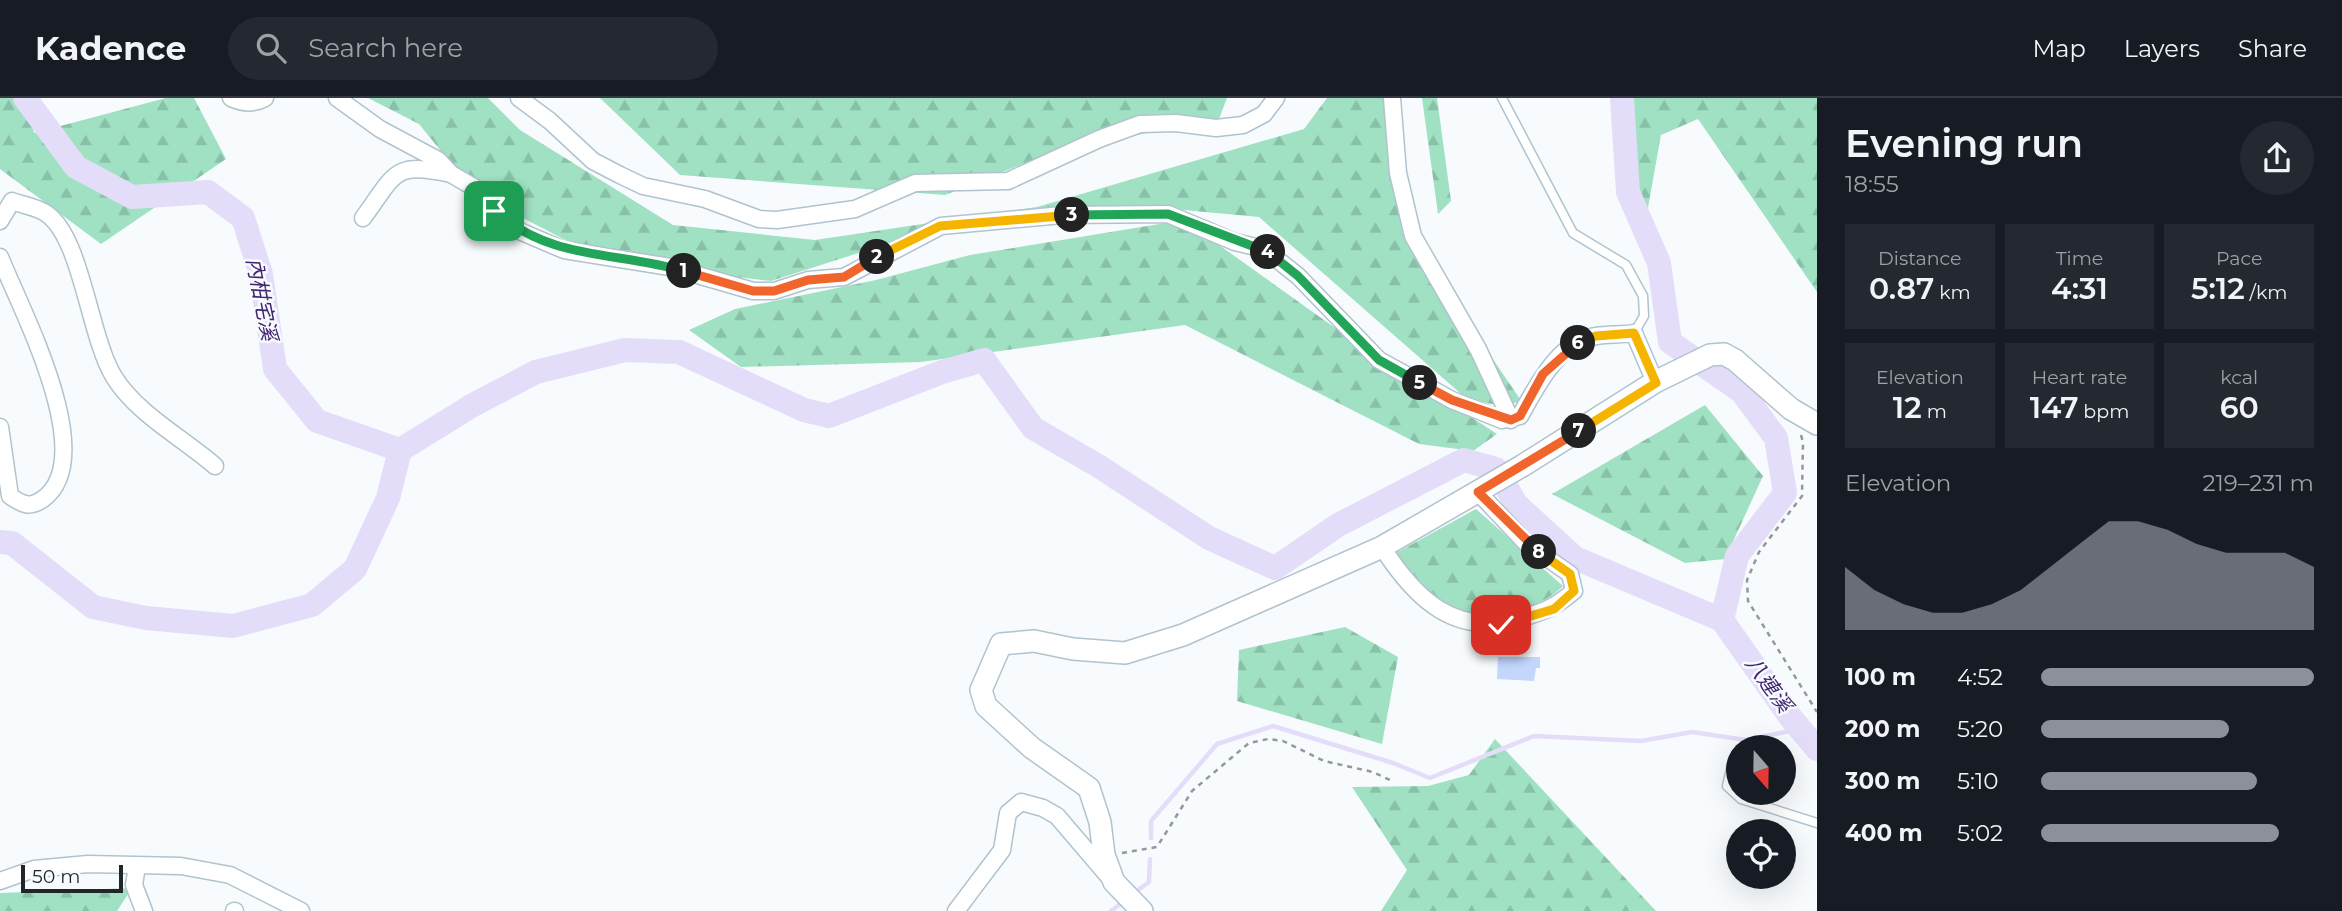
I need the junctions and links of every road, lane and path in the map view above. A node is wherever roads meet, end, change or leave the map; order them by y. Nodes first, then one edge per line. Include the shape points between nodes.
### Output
1 (231, 98) edge
2 (265, 98) edge
3 (337, 98) edge
4 (519, 98) edge
5 (1276, 98) edge
6 (1392, 98) edge
7 (1502, 98) edge
8 (451, 174) junction
9 (363, 218) dead end
10 (0, 221) edge
11 (0, 257) edge
12 (1634, 333) junction
13 (1656, 382) junction
14 (1791, 409) junction
15 (1511, 420) junction
16 (1817, 424) edge
17 (0, 427) edge
18 (215, 466) dead end
19 (1482, 490) junction
20 (1382, 547) junction
21 (1817, 712) edge
22 (1392, 781) dead end
23 (1760, 805) edge
24 (1817, 823) edge
25 (1104, 855) junction
26 (137, 866) junction
27 (0, 881) edge
28 (1114, 882) junction
29 (145, 911) edge
30 (301, 911) edge
31 (956, 911) edge
32 (1142, 911) edge

1 - 2 street via 242,103
3 - 8 street via 380,129 438,160
4 - 5 street via 593,161 643,186 777,220 855,209 915,183 1008,181 1140,124 1243,125 1264,114
6 - 15 street via 1398,173 1413,236 1478,349
7 - 12 lane via 1573,233 1626,265 1643,296 1644,316
8 - 9 street via 417,167 400,172
8 - 15 street via 475,188 517,230 565,250 670,267 753,291 844,277 940,226 1062,215 1168,214 1264,249 1298,276 1379,360 1452,400
10 - 18 street via 12,201 48,214 71,246 99,347 115,378 131,398
11 - 17 street via 57,397 65,452 49,494 34,505 10,496
12 - 13 street
12 - 15 street via 1579,342 1543,374 1520,416
13 - 14 street via 1710,355 1724,354
13 - 19 street
14 - 16 street
14 - 21 path via 1804,442 1802,496 1759,552 1747,580 1748,601
19 - 20 street
19 - 20 street via 1527,544 1570,574 1574,591 1554,609 1501,625 1469,624 1440,611 1405,582
20 - 25 street via 1145,648 1125,653 1034,641 1002,645 981,690 986,706 1032,748 1089,788
22 - 25 path via 1324,761 1283,741 1249,743 1192,792 1157,847
23 - 24 lane
25 - 28 street
26 - 27 street via 34,869
26 - 29 street via 134,884
26 - 30 street via 181,866 230,875
28 - 31 street via 1057,816 1021,802 1008,813 1002,850
28 - 32 street

